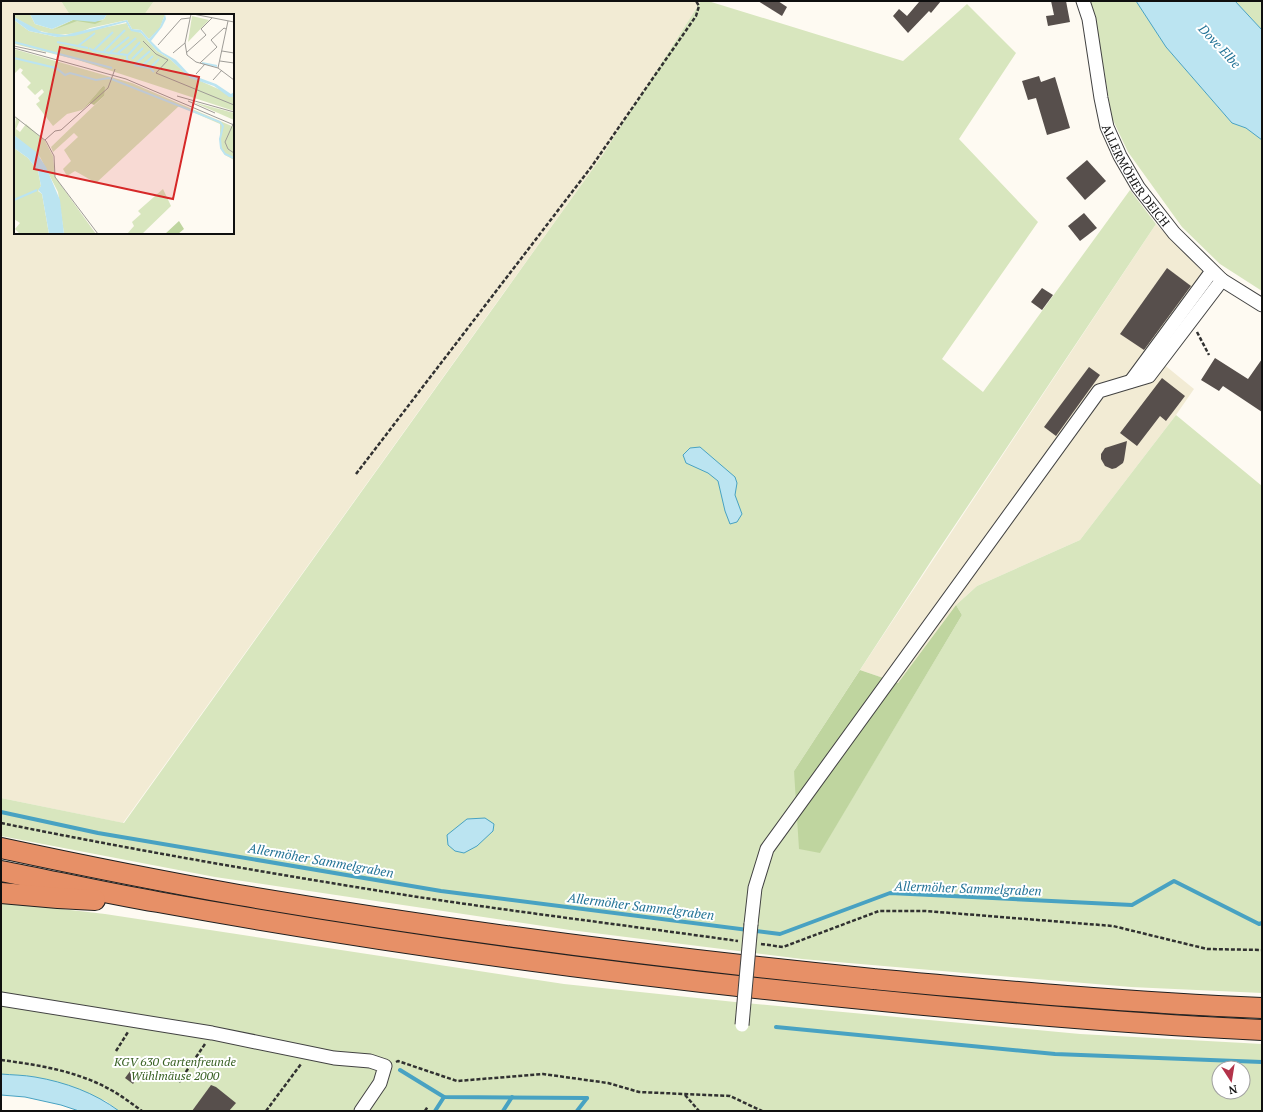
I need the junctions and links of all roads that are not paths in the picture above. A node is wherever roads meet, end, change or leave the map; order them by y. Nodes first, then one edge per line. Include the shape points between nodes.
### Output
1 (1083, 1) edge
2 (1217, 276) junction
3 (1262, 306) edge
4 (1131, 381) junction
5 (1, 848) edge
6 (1, 871) edge
7 (1, 893) edge
8 (155, 902) junction
9 (1, 999) edge
10 (1262, 1008) edge
11 (742, 1025) dead end
12 (1262, 1030) edge
13 (361, 1111) edge

1 - 2 street, ALLERMÖHER DEICH via 1089,19 1107,128 1120,156 1138,187 1174,233
2 - 3 street, ALLERMÖHER DEICH
2 - 4 street
2 - 4 street via 1191,321 1149,376
4 - 11 street, bridge via 1099,391 767,849 755,888
5 - 10 highway via 239,895 631,953 979,989
6 - 8 highway
7 - 8 highway
8 - 12 highway via 492,955 737,987 1075,1019
9 - 13 street via 212,1034 334,1058 370,1061 385,1066 380,1083

